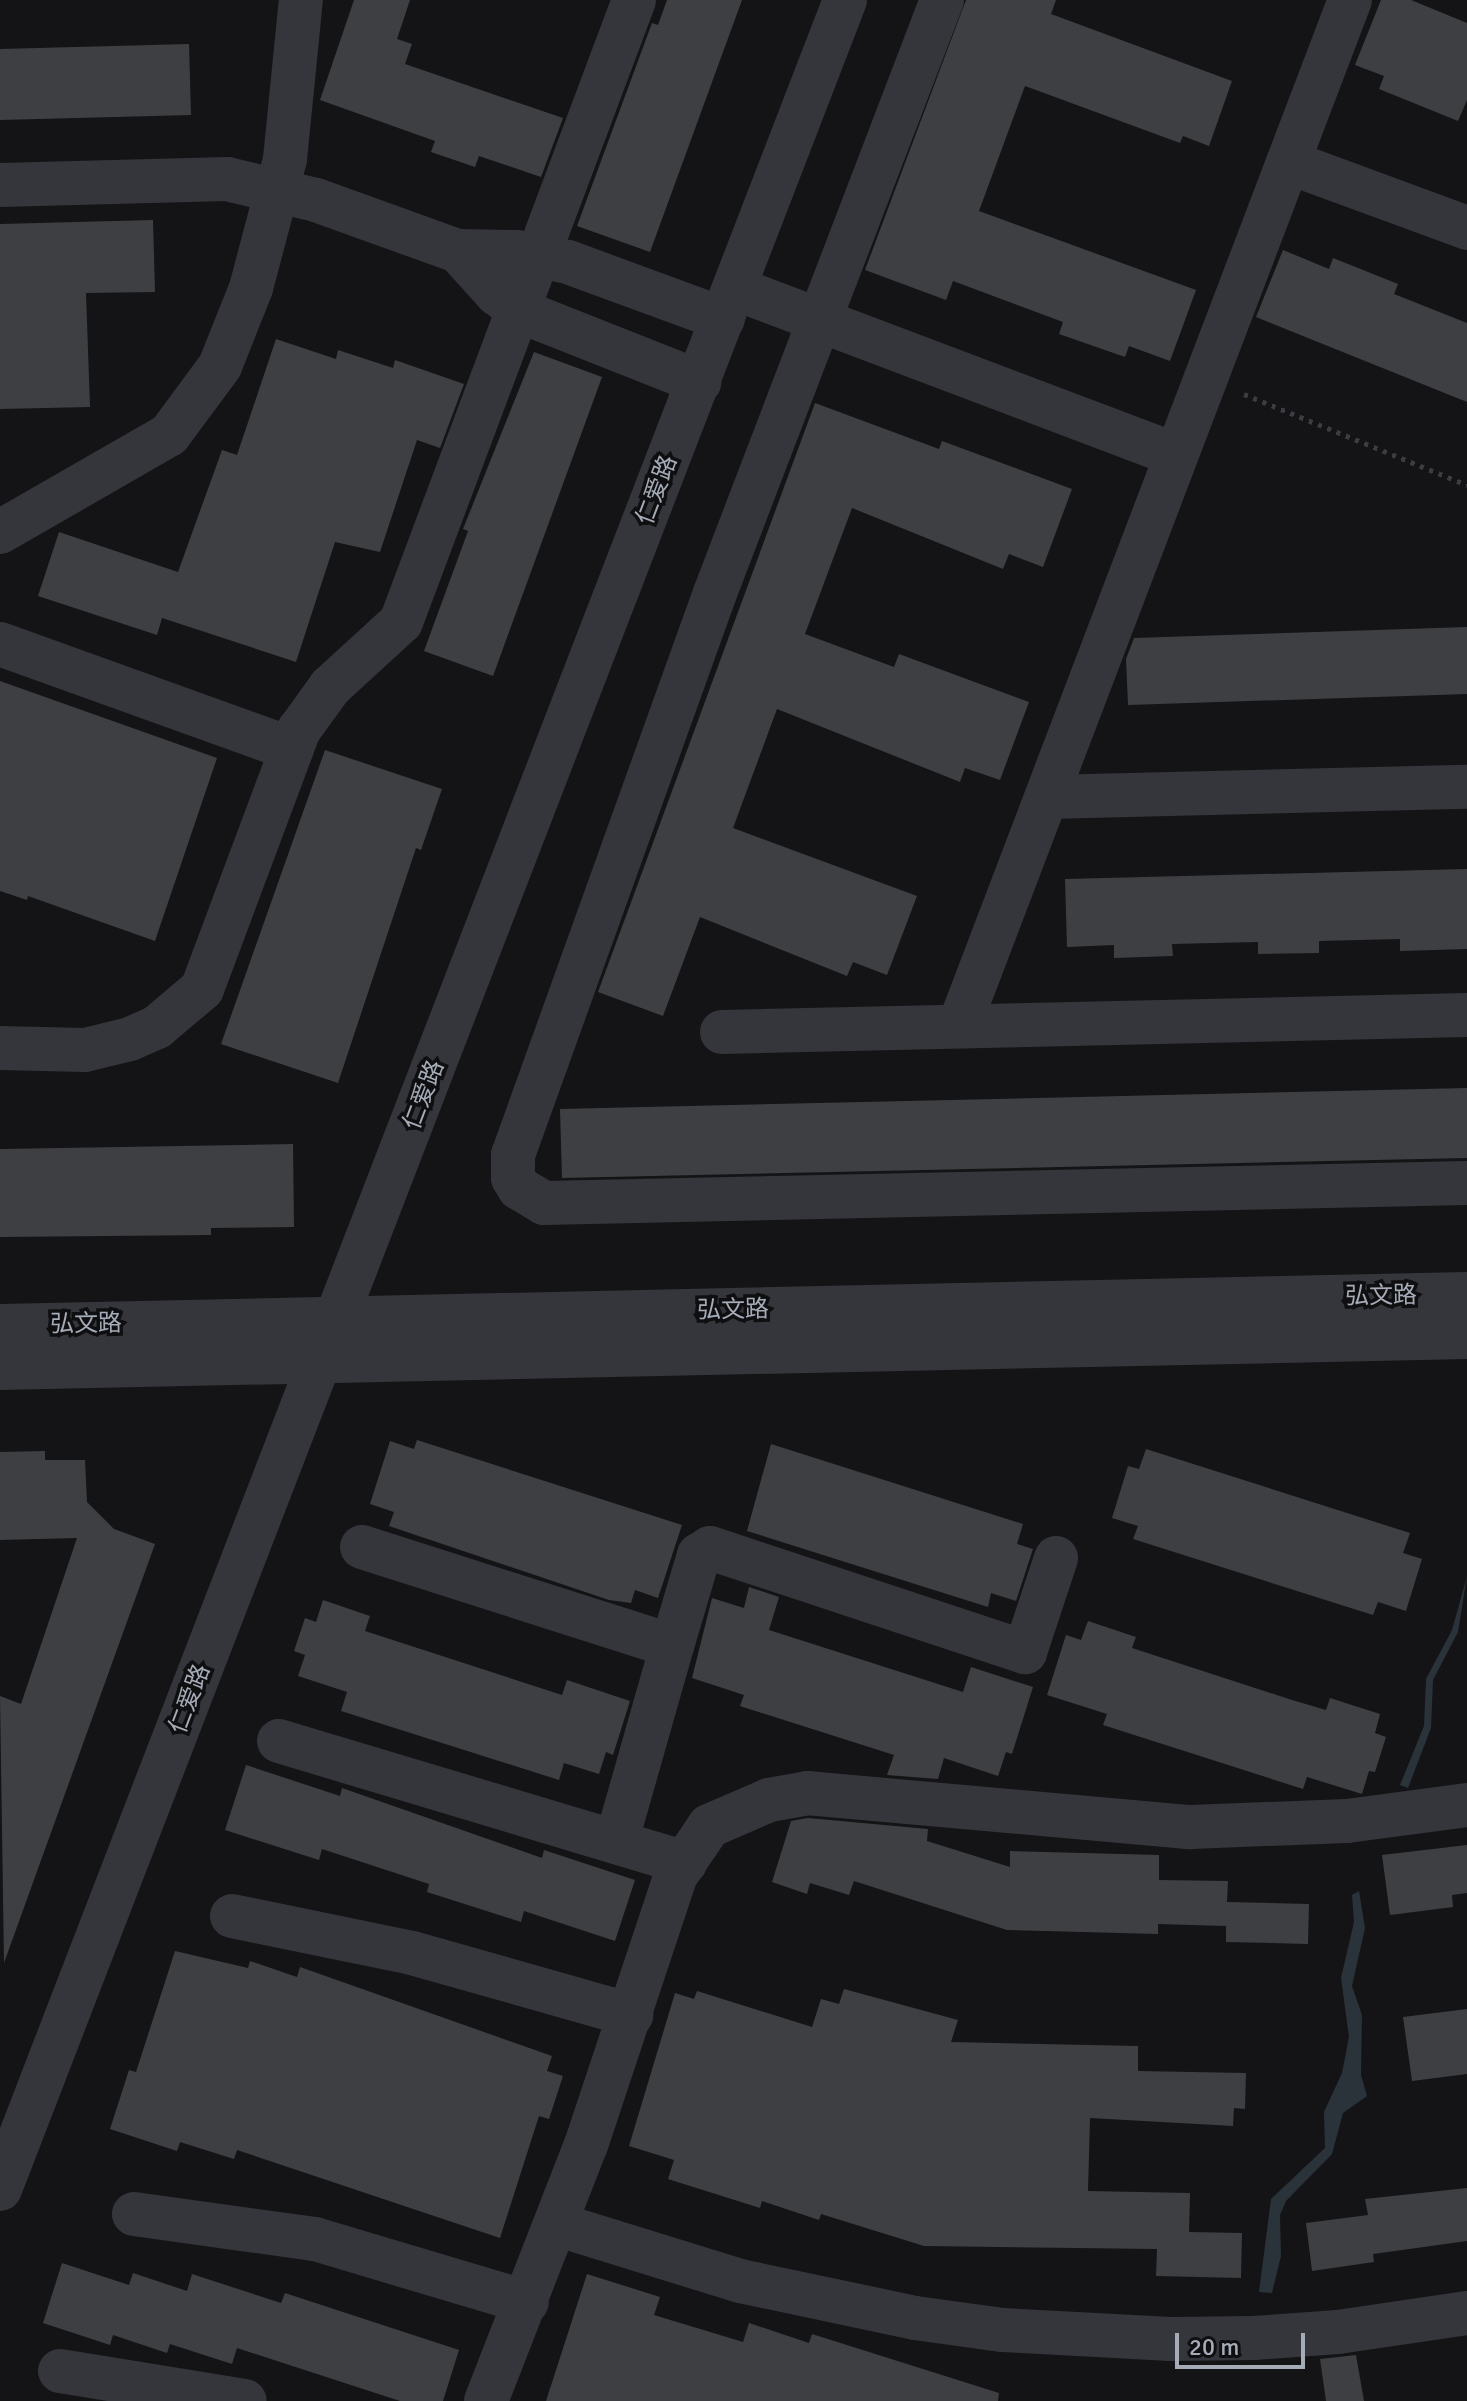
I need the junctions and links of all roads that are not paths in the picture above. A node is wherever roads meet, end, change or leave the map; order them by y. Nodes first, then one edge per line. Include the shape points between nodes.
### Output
1 (301, 0) edge
2 (634, 0) edge
3 (845, 0) edge
4 (942, 0) edge
5 (1350, 0) edge
6 (1288, 162) junction
7 (0, 185) edge
8 (277, 191) junction
9 (1467, 228) edge
10 (458, 251) junction
11 (540, 256) junction
12 (729, 303) junction
13 (520, 311) junction
14 (819, 320) junction
15 (699, 382) junction
16 (1177, 455) junction
17 (0, 532) edge
18 (0, 644) edge
19 (292, 749) junction
20 (1467, 787) edge
21 (1047, 797) junction
22 (1467, 1015) edge
23 (959, 1026) junction
24 (722, 1032) dead end
25 (0, 1048) edge
26 (1467, 1183) edge
27 (1467, 1294) edge
28 (339, 1318) junction
29 (0, 1326) edge
30 (1467, 1337) edge
31 (322, 1361) junction
32 (0, 1368) edge
33 (362, 1547) dead end
34 (1056, 1558) dead end
35 (672, 1646) junction
36 (279, 1741) dead end
37 (1467, 1805) edge
38 (616, 1842) junction
39 (685, 1863) junction
40 (232, 1916) dead end
41 (631, 2015) junction
42 (0, 2189) edge
43 (134, 2214) dead end
44 (556, 2224) junction
45 (527, 2302) junction
46 (1467, 2313) edge
47 (60, 2371) dead end
48 (245, 2401) edge
49 (486, 2401) edge

1 - 8 street via 295,83
2 - 11 street
3 - 12 street, 仁爱路
4 - 14 street
5 - 6 street
6 - 9 street
6 - 16 street
7 - 8 street via 227,179
8 - 10 street
8 - 17 street via 238,328 197,402 169,435
10 - 11 street
10 - 13 street via 486,284
11 - 12 street
11 - 13 street
12 - 14 street
12 - 15 street, 仁爱路
13 - 15 street
13 - 19 street via 401,622 330,687
14 - 16 street
14 - 26 street via 513,1155 519,1188 544,1203
15 - 28 street, 仁爱路
16 - 21 street
18 - 19 street
19 - 25 street via 202,989 157,1027 130,1039 85,1050
20 - 21 street
21 - 23 street
22 - 23 street
23 - 24 street
27 - 28 street, 弘文路
28 - 29 street, 弘文路
28 - 31 street, 仁爱路
30 - 31 street, 弘文路
31 - 32 street, 弘文路
31 - 42 street, 仁爱路
33 - 35 street
34 - 35 street via 1025,1652 710,1548 699,1555
35 - 38 street
36 - 38 street
37 - 39 street via 1347,1821 1190,1827 807,1793 769,1800 709,1826
38 - 39 street
39 - 41 street via 676,1875
40 - 41 street via 412,1953
41 - 44 street
43 - 45 street via 315,2239
44 - 45 street
44 - 46 street via 755,2285 1003,2330 1157,2339 1254,2338
45 - 49 street
47 - 48 street

